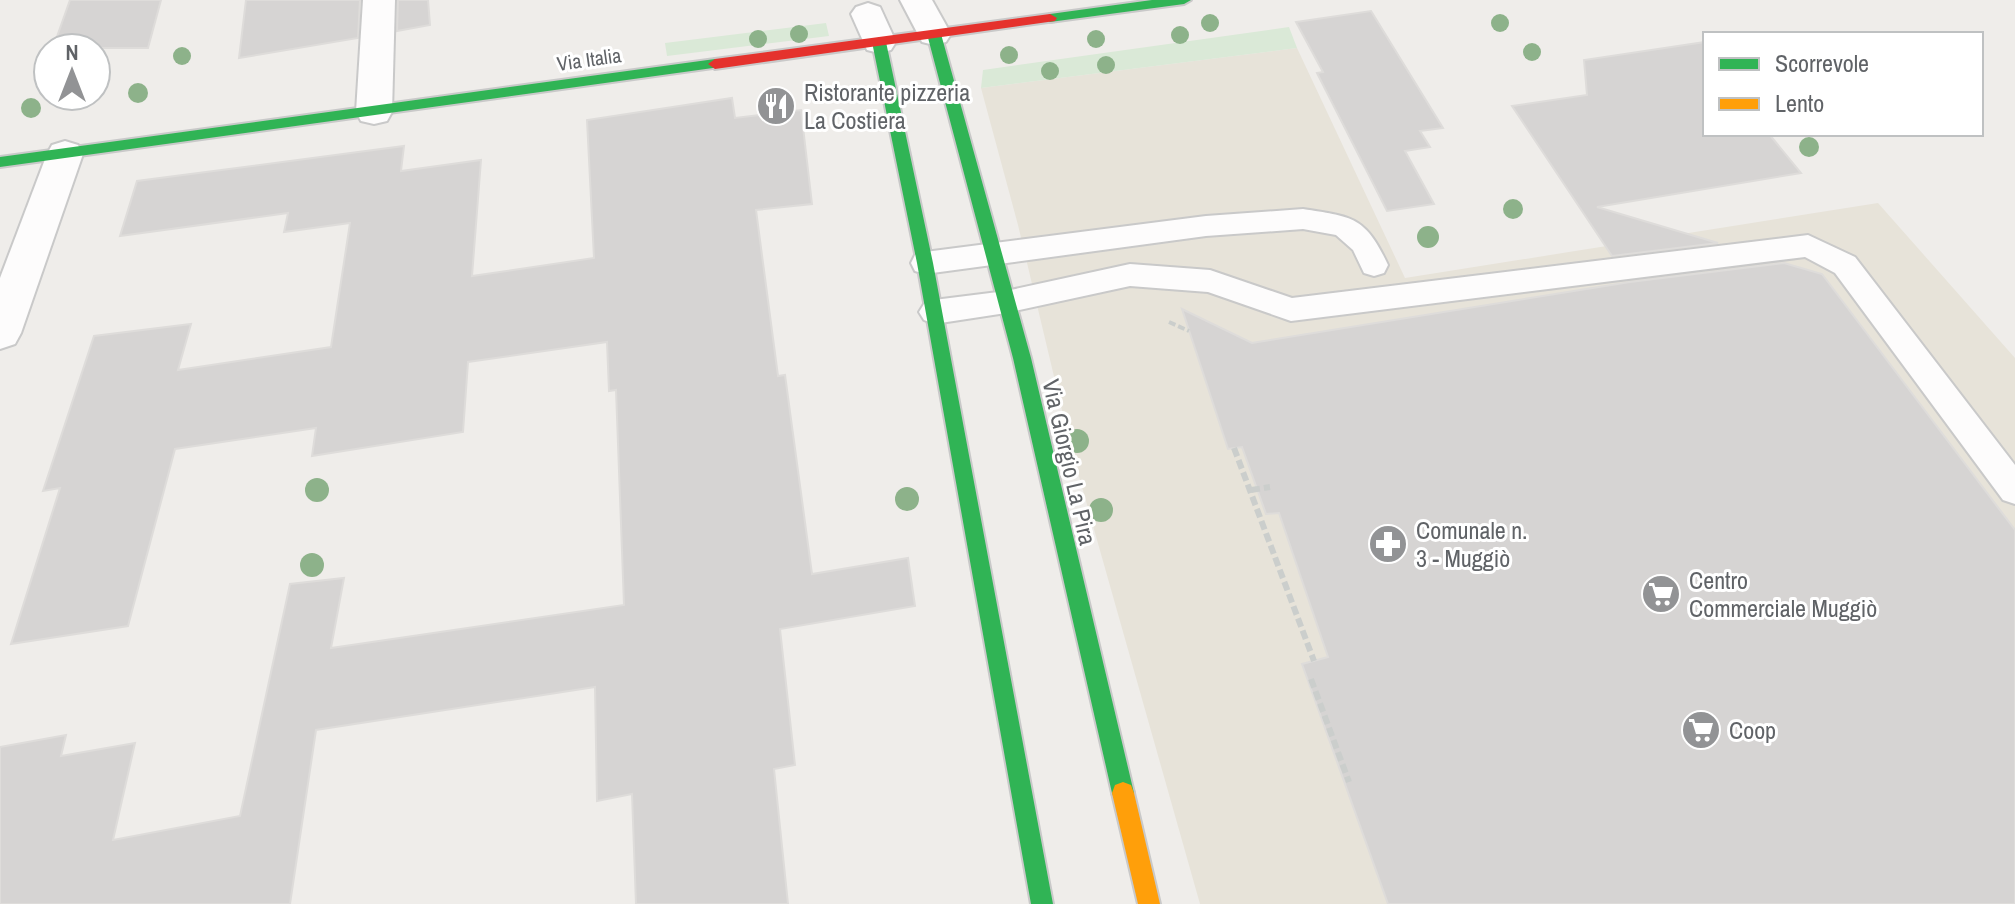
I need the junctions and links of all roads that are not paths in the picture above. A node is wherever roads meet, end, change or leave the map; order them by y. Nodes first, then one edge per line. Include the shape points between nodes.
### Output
1 (379, 0) edge
2 (916, 0) edge
3 (1184, 0) edge
4 (873, 28) junction
5 (934, 34) junction
6 (374, 112) junction
7 (65, 154) junction
8 (0, 162) edge
9 (1206, 226) junction
10 (995, 254) junction
11 (925, 263) junction
12 (1374, 265) dead end
13 (1130, 275) junction
14 (1006, 302) junction
15 (934, 312) junction
16 (0, 333) edge
17 (2015, 490) edge
18 (1042, 904) edge
19 (1149, 904) edge

1 - 6 street
2 - 5 street
3 - 5 street, Via Italia
4 - 5 street, Via Italia
4 - 6 street, Via Italia
4 - 11 street
5 - 10 street, Via Giorgio La Pira
6 - 7 street, Via Italia
7 - 8 street, Via Italia
7 - 16 street
9 - 10 lane
9 - 12 lane via 1303,219 1344,226 1364,244
9 - 13 lane via 1179,249
10 - 11 lane
10 - 14 street, Via Giorgio La Pira
11 - 15 street
13 - 14 lane
13 - 17 lane via 1210,281 1291,310 1808,246 1845,265
14 - 15 lane
14 - 19 street, Via Giorgio La Pira
15 - 18 street

